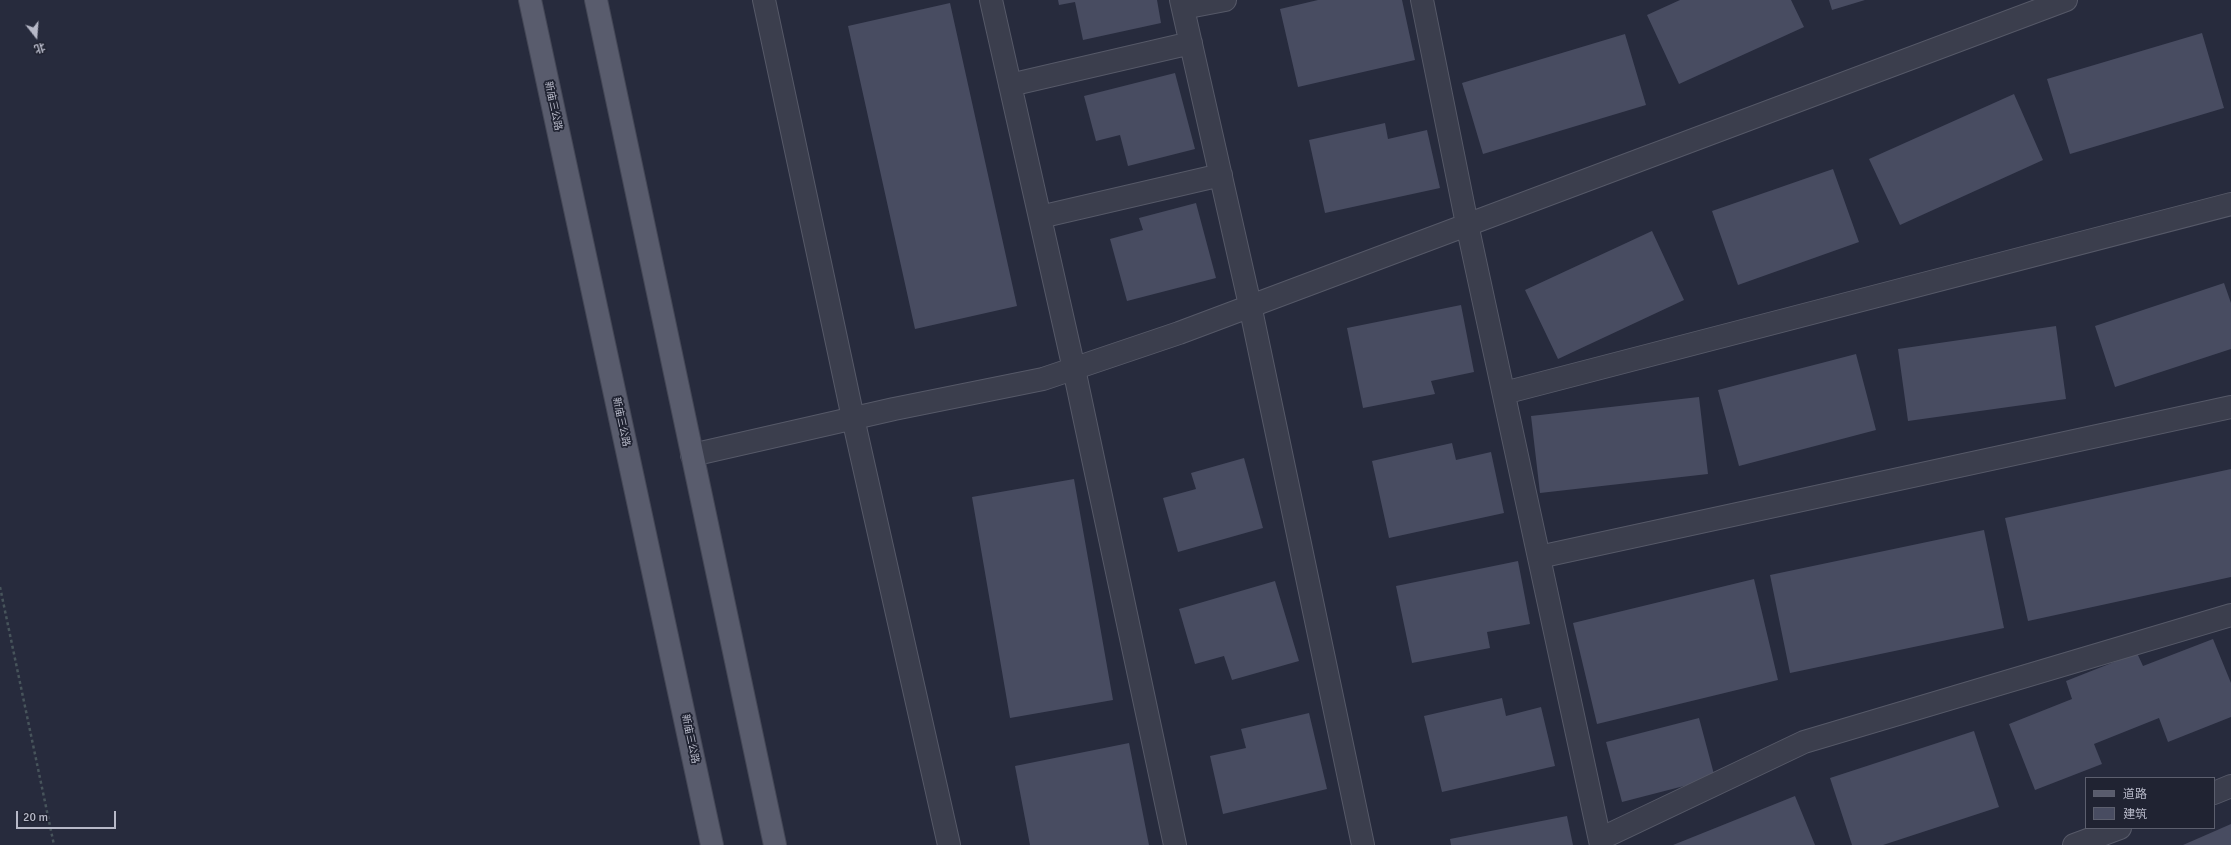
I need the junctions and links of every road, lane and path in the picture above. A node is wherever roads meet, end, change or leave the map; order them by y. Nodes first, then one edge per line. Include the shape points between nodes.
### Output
1 (530, 0) edge
2 (596, 0) edge
3 (764, 0) edge
4 (991, 0) edge
5 (1224, 0) edge
6 (1422, 0) edge
7 (2066, 0) edge
8 (1182, 4) edge
9 (1191, 44) junction
10 (1010, 85) junction
11 (1221, 175) junction
12 (2231, 204) edge
13 (1040, 217) junction
14 (1467, 224) junction
15 (1250, 306) junction
16 (1074, 369) junction
17 (1504, 393) junction
18 (2231, 406) edge
19 (853, 418) junction
20 (692, 455) junction
21 (1539, 557) junction
22 (0, 587) edge
23 (2231, 615) edge
24 (2231, 786) edge
25 (2215, 793) edge
26 (2117, 829) edge
27 (1601, 842) edge
28 (54, 845) edge
29 (712, 845) edge
30 (775, 845) edge
31 (949, 845) edge
32 (1175, 845) edge
33 (1363, 845) edge
34 (2074, 845) edge

1 - 29 main road, 新庙三公路
2 - 20 main road
3 - 19 lane
4 - 10 lane
5 - 8 lane
6 - 14 lane
7 - 14 lane
8 - 9 lane
9 - 10 lane
9 - 11 lane
10 - 13 lane
11 - 13 lane
11 - 15 lane
12 - 17 lane
13 - 16 lane
14 - 15 lane
14 - 17 lane
15 - 16 lane
15 - 33 lane
16 - 19 lane via 1043,379
16 - 32 lane
17 - 21 lane
18 - 21 lane
19 - 20 lane
19 - 31 lane
20 - 30 main road
21 - 27 lane
22 - 28 path
23 - 27 lane via 1804,742
24 - 25 lane
26 - 34 lane

